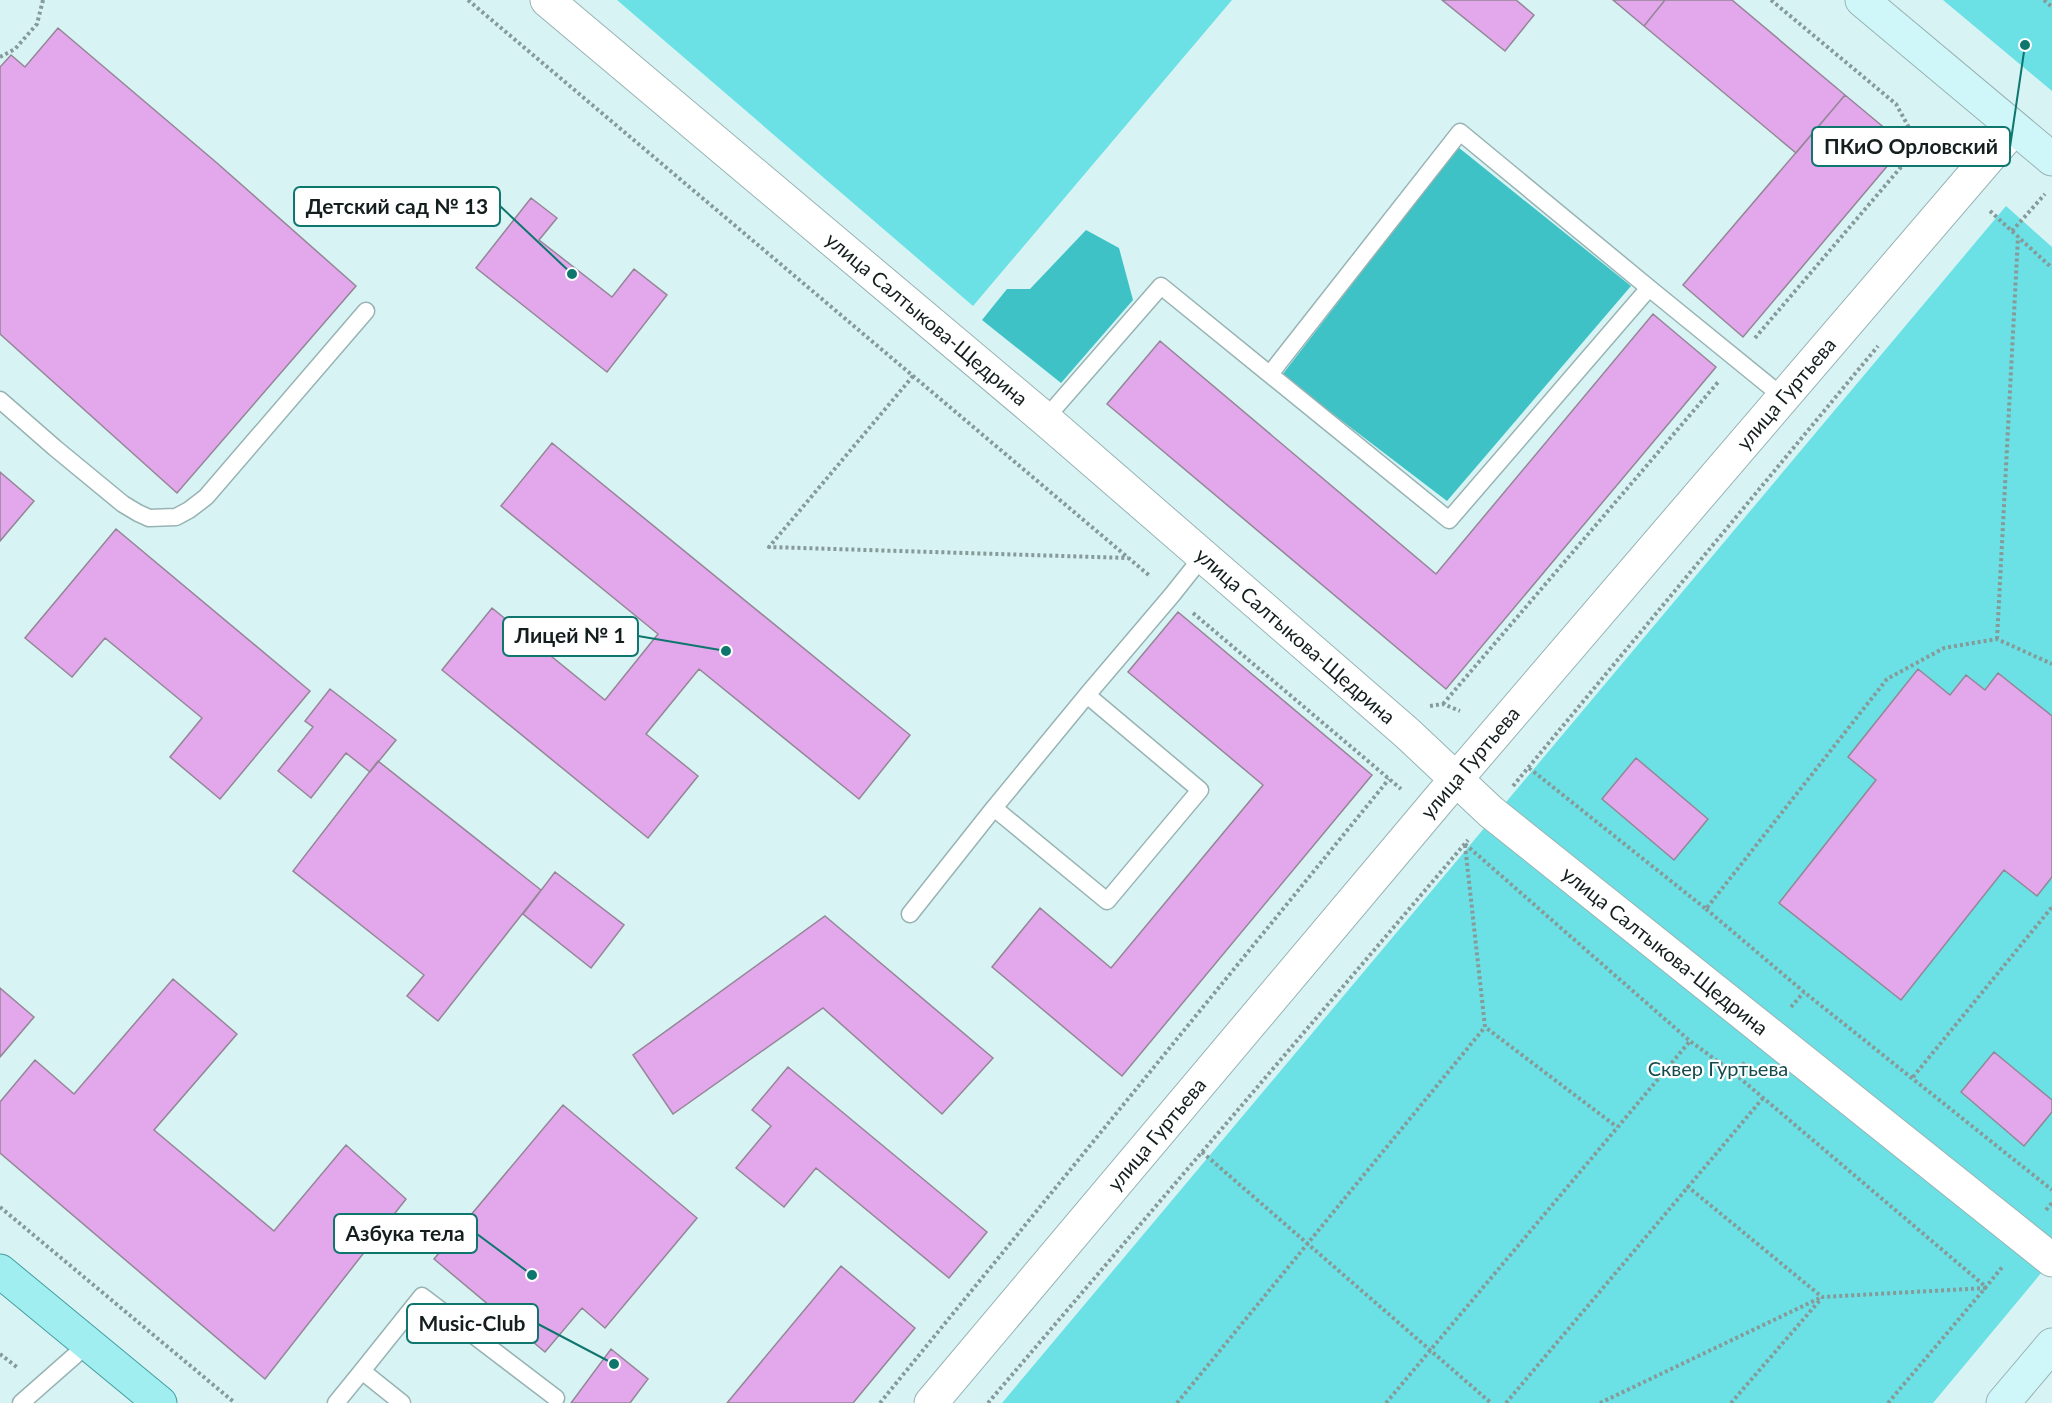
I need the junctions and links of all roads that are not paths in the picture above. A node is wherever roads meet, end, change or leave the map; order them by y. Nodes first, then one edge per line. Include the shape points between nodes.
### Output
1 (547, 0) edge
2 (1862, 0) edge
3 (2014, 128) junction
4 (2052, 159) edge
5 (1649, 288) junction
6 (366, 311) dead end
7 (1270, 374) junction
8 (1783, 397) junction
9 (0, 400) edge
10 (1045, 419) junction
11 (1203, 556) junction
12 (1087, 695) junction
13 (1457, 779) junction
14 (994, 808) junction
15 (910, 914) dead end
16 (2052, 1260) edge
17 (0, 1271) edge
18 (88, 1344) junction
19 (2052, 1345) edge
20 (362, 1371) junction
21 (556, 1398) dead end
22 (21, 1403) edge
23 (160, 1403) edge
24 (336, 1403) edge
25 (402, 1403) edge
26 (932, 1403) edge
27 (2003, 1403) edge

1 - 10 street, улица Салтыкова-Щедрина
2 - 3 main road
3 - 4 main road
3 - 8 street, улица Гуртьева
5 - 7 lane via 1449,520
5 - 7 lane via 1460,132
5 - 8 lane
6 - 9 lane via 206,497 176,517 149,518 123,504
7 - 10 lane via 1161,286
8 - 13 street, улица Гуртьева
10 - 11 street, улица Салтыкова-Щедрина
11 - 12 lane
11 - 13 street, улица Салтыкова-Щедрина
12 - 14 lane
12 - 14 lane via 1200,790 1107,901
13 - 16 street, улица Салтыкова-Щедрина via 1491,812
13 - 26 street, улица Гуртьева
14 - 15 lane
17 - 18 main road
18 - 22 lane
18 - 23 main road
19 - 27 main road
20 - 21 lane via 422,1296
20 - 24 lane
20 - 25 lane

